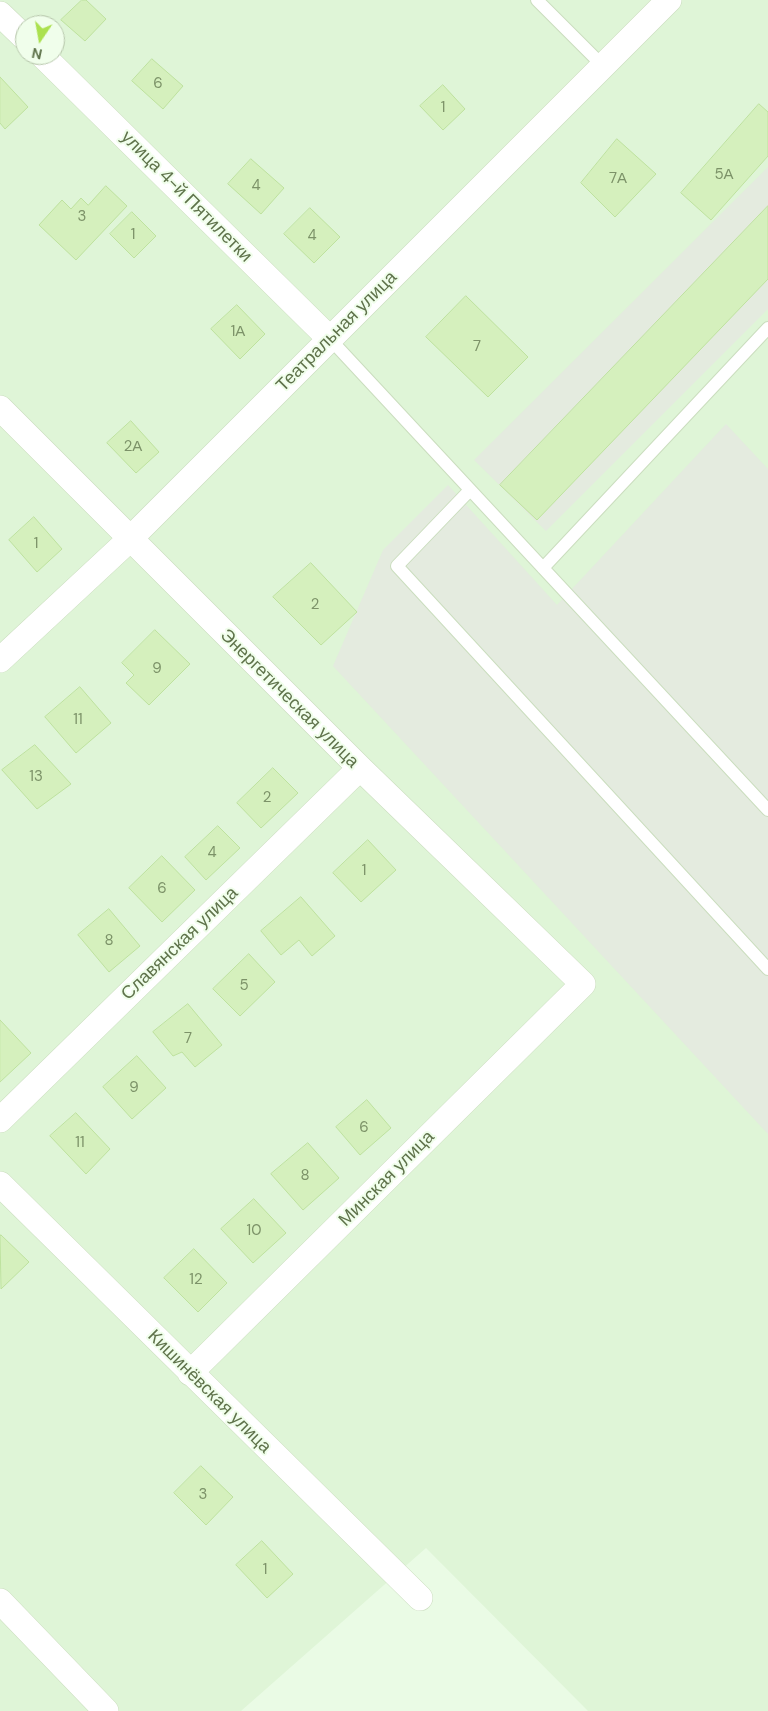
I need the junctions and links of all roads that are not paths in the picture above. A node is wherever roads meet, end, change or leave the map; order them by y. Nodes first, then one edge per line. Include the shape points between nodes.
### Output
1 (537, 0) edge
2 (669, 0) edge
3 (0, 14) edge
4 (15, 28) edge
5 (52, 65) edge
6 (602, 66) junction
7 (768, 328) edge
8 (330, 339) junction
9 (0, 408) edge
10 (470, 490) junction
11 (129, 540) junction
12 (543, 568) junction
13 (0, 660) edge
14 (360, 768) junction
15 (768, 810) edge
16 (768, 969) edge
17 (583, 984) joint
18 (0, 1120) edge
19 (0, 1184) edge
20 (190, 1373) junction
21 (420, 1598) dead end
22 (0, 1601) edge
23 (106, 1711) edge

1 - 6 lane
2 - 6 street, Театральная улица
3 - 4 street
5 - 8 street, улица 4-й Пятилетки
6 - 8 street, Театральная улица
7 - 12 lane
8 - 10 lane
8 - 11 street, Театральная улица
9 - 11 street, Энергетическая улица
10 - 12 lane
10 - 16 lane via 397,566
11 - 13 street, Театральная улица
11 - 14 street, Энергетическая улица
12 - 15 lane
14 - 17 street, Энергетическая улица
14 - 18 street, Славянская улица
17 - 20 street, Минская улица
19 - 20 street, Кишинёвская улица
20 - 21 street, Кишинёвская улица
22 - 23 street

